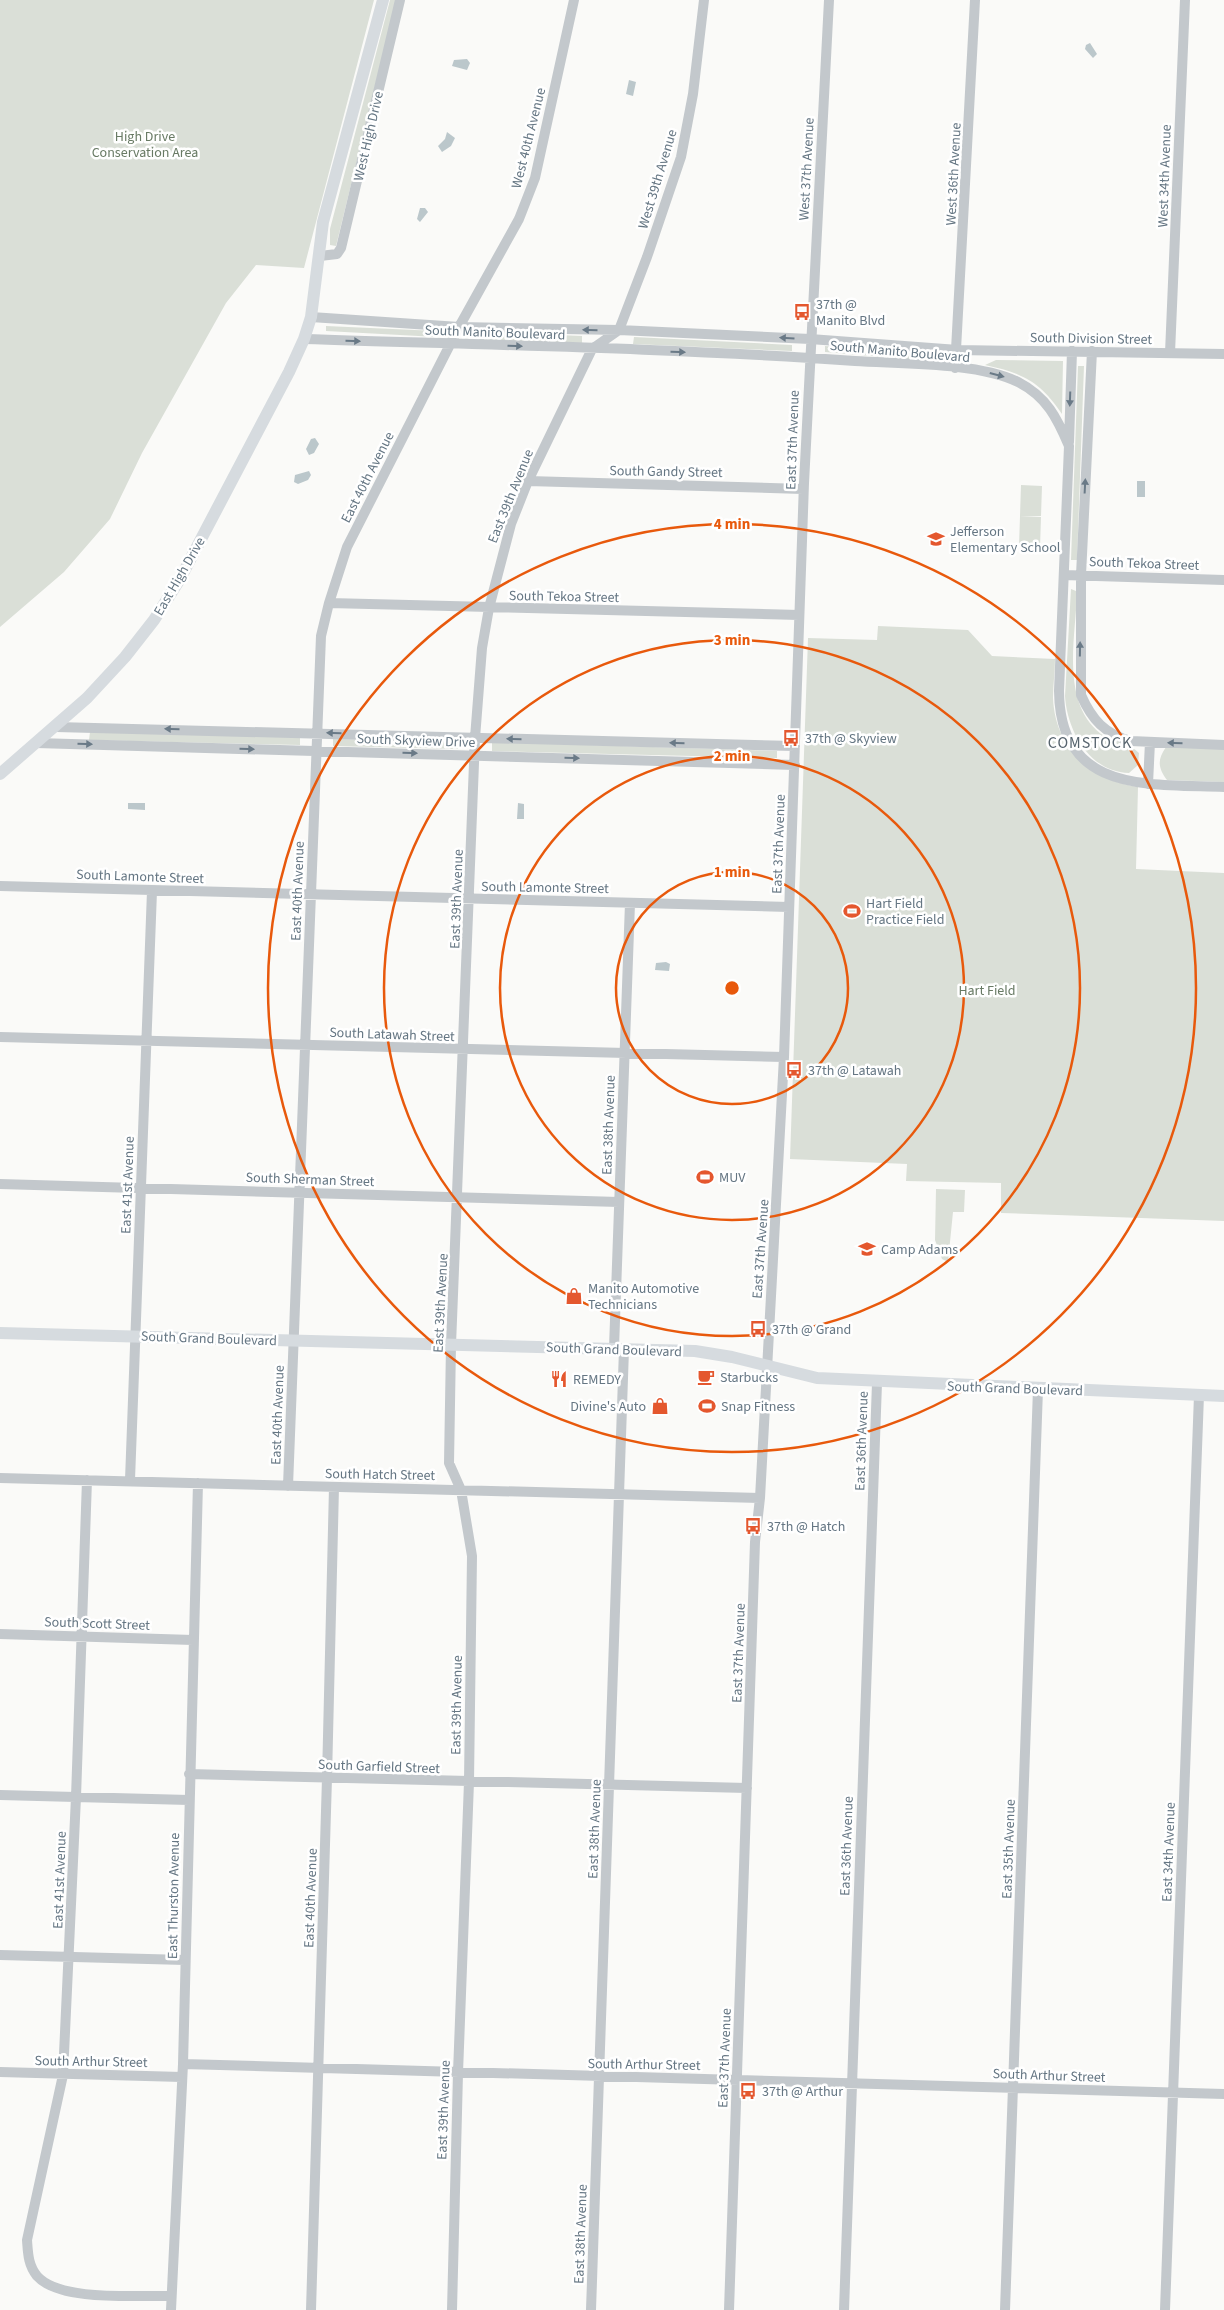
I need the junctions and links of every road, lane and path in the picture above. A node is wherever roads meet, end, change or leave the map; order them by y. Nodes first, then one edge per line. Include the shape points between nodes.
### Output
1 (383, 0) edge
2 (400, 0) edge
3 (574, 0) edge
4 (704, 0) edge
5 (829, 0) edge
6 (975, 0) edge
7 (1185, 0) edge
8 (320, 256) junction
9 (310, 317) junction
10 (459, 327) junction
11 (619, 330) junction
12 (304, 339) junction
13 (810, 339) junction
14 (451, 344) junction
15 (592, 349) junction
16 (958, 350) junction
17 (1072, 351) junction
18 (1092, 351) junction
19 (1170, 353) junction
20 (1224, 354) edge
21 (809, 358) junction
22 (955, 368) junction
23 (1069, 446) junction
24 (528, 481) junction
25 (803, 488) junction
26 (1064, 575) junction
27 (1081, 575) junction
28 (1224, 580) edge
29 (329, 603) junction
30 (488, 608) junction
31 (799, 615) junction
32 (56, 727) junction
33 (316, 733) junction
34 (476, 738) junction
35 (1150, 742) junction
36 (36, 743) junction
37 (1224, 745) edge
38 (795, 746) junction
39 (316, 751) junction
40 (475, 755) junction
41 (795, 765) junction
42 (0, 774) edge
43 (1148, 784) junction
44 (1224, 787) edge
45 (0, 886) edge
46 (152, 891) junction
47 (312, 895) junction
48 (470, 899) junction
49 (630, 903) junction
50 (789, 907) junction
51 (0, 1037) edge
52 (146, 1040) junction
53 (305, 1045) junction
54 (464, 1050) junction
55 (624, 1053) junction
56 (784, 1057) junction
57 (0, 1184) edge
58 (141, 1188) junction
59 (300, 1192) junction
60 (459, 1198) junction
61 (619, 1202) junction
62 (0, 1333) edge
63 (136, 1336) junction
64 (294, 1341) junction
65 (451, 1345) junction
66 (619, 1348) junction
67 (766, 1366) junction
68 (877, 1382) junction
69 (1038, 1389) junction
70 (1199, 1395) junction
71 (1224, 1396) edge
72 (0, 1478) edge
73 (87, 1480) junction
74 (130, 1480) junction
75 (198, 1483) junction
76 (288, 1486) junction
77 (334, 1486) junction
78 (462, 1490) junction
79 (620, 1494) junction
80 (760, 1498) junction
81 (0, 1634) edge
82 (81, 1636) junction
83 (193, 1640) junction
84 (189, 1774) junction
85 (327, 1778) junction
86 (469, 1782) junction
87 (609, 1784) junction
88 (747, 1788) junction
89 (0, 1795) edge
90 (76, 1797) junction
91 (189, 1800) junction
92 (0, 1955) edge
93 (69, 1957) junction
94 (185, 1960) junction
95 (183, 2064) junction
96 (318, 2069) junction
97 (0, 2072) edge
98 (458, 2073) junction
99 (63, 2075) junction
100 (182, 2077) junction
101 (600, 2077) junction
102 (737, 2080) junction
103 (852, 2083) junction
104 (1013, 2088) junction
105 (1173, 2092) junction
106 (1224, 2094) edge
107 (172, 2296) junction
108 (171, 2310) edge
109 (311, 2310) edge
110 (452, 2310) edge
111 (592, 2310) edge
112 (729, 2310) edge
113 (844, 2310) edge
114 (1005, 2310) edge
115 (1165, 2310) edge

1 - 8 main road, West High Drive via 323,222
2 - 8 street, West High Drive via 341,248 337,254
3 - 10 street, West 40th Avenue via 535,178 519,219
4 - 11 street, West 39th Avenue via 693,94 680,157
5 - 13 street, West 37th Avenue
6 - 16 street, West 36th Avenue
7 - 19 street, West 34th Avenue
8 - 9 main road, West High Drive
9 - 10 street, South Manito Boulevard
9 - 12 main road, West High Drive
11 -> 10 street, South Manito Boulevard
10 - 14 street, East 40th Avenue
13 -> 11 street, South Manito Boulevard
11 - 15 street, East 39th Avenue
12 -> 14 street, South Manito Boulevard
12 - 32 main road, East High Drive via 180,579 154,620 125,657
13 - 16 street, South Manito Boulevard
13 - 21 street, East 37th Avenue
14 -> 15 street, South Manito Boulevard
14 - 29 street, East 40th Avenue via 348,547
15 -> 21 street, South Manito Boulevard
15 - 24 street, East 39th Avenue
16 - 17 street, South Division Street
16 - 22 street
17 - 18 street, South Division Street
17 -> 23 street
18 - 19 street, South Division Street
27 -> 18 street
19 - 20 street, South Division Street
21 - 22 street, South Manito Boulevard
21 - 25 street, East 37th Avenue
22 -> 23 street, South Manito Boulevard via 996,374 1035,392 1055,414
23 - 26 street, South Manito Boulevard
24 - 25 street, South Gandy Street
24 - 30 street, East 39th Avenue via 511,524
25 - 31 street, East 37th Avenue
26 - 27 street, South Tekoa Street
26 - 43 street, South Manito Boulevard via 1059,691 1063,726 1075,749 1096,769 1124,781
27 - 28 street, South Tekoa Street
35 -> 27 street via 1132,741 1106,732 1088,711 1081,695
29 - 30 street, South Tekoa Street
29 - 33 street, East 40th Avenue via 321,636
30 - 31 street, South Tekoa Street
30 - 34 street, East 39th Avenue
31 - 38 street, East 37th Avenue
33 -> 32 street, South Skyview Drive
32 - 36 main road, East High Drive
34 -> 33 street, South Skyview Drive
33 - 39 street, East 40th Avenue
38 -> 34 street, South Skyview Drive
34 - 40 street, East 39th Avenue
37 -> 35 street
35 - 43 street
36 -> 39 street, South Skyview Drive
36 - 42 main road, East High Drive
38 - 41 street, East 37th Avenue
39 -> 40 street, South Skyview Drive
39 - 47 street, East 40th Avenue
40 -> 41 street, South Skyview Drive
40 - 48 street, East 39th Avenue
41 - 50 street, East 37th Avenue
43 - 44 street, South Manito Boulevard
45 - 46 street, South Lamonte Street
46 - 47 street, South Lamonte Street
46 - 52 street, East 41st Avenue
47 - 48 street, South Lamonte Street
47 - 53 street, East 40th Avenue
48 - 49 street, South Lamonte Street
48 - 54 street, East 39th Avenue
49 - 50 street, South Lamonte Street
49 - 55 street, East 38th Avenue
50 - 56 street, East 37th Avenue
51 - 52 street, South Latawah Street
52 - 53 street, South Latawah Street
52 - 58 street, East 41st Avenue
53 - 54 street, South Latawah Street
53 - 59 street, East 40th Avenue
54 - 55 street, South Latawah Street
54 - 60 street, East 39th Avenue
55 - 56 street, South Latawah Street
55 - 61 street, East 38th Avenue
56 - 67 street, East 37th Avenue
57 - 58 street, South Sherman Street
58 - 59 street, South Sherman Street
58 - 63 street, East 41st Avenue
59 - 60 street, South Sherman Street
59 - 64 street, East 40th Avenue
60 - 61 street, South Sherman Street
60 - 65 street, East 39th Avenue
61 - 66 street, East 38th Avenue
62 - 63 main road, South Grand Boulevard
63 - 64 main road, South Grand Boulevard
63 - 74 street, East 41st Avenue
64 - 65 main road, South Grand Boulevard
64 - 76 street, East 40th Avenue
65 - 66 main road, South Grand Boulevard
65 - 78 street, East 39th Avenue via 449,1463
66 - 67 main road, South Grand Boulevard via 695,1351 732,1356
66 - 79 street, East 38th Avenue
67 - 68 main road, South Grand Boulevard via 817,1378
67 - 80 street, East 37th Avenue
68 - 69 main road, South Grand Boulevard
68 - 103 street, East 36th Avenue
69 - 70 main road, South Grand Boulevard
69 - 104 street, East 35th Avenue
70 - 71 main road, South Grand Boulevard
70 - 105 street, East 34th Avenue
72 - 73 street, South Hatch Street
73 - 74 street, South Hatch Street
73 - 82 street, East 41st Avenue
74 - 75 street, South Hatch Street
75 - 76 street, South Hatch Street
75 - 83 street, East Thurston Avenue
76 - 77 street, South Hatch Street
77 - 78 street, South Hatch Street
77 - 85 street, East 40th Avenue
78 - 79 street, South Hatch Street
78 - 86 street, East 39th Avenue via 472,1556
79 - 80 street, South Hatch Street
79 - 87 street, East 38th Avenue
80 - 88 street, East 37th Avenue via 755,1542
81 - 82 street, South Scott Street
82 - 83 street, South Scott Street
82 - 90 street, East 41st Avenue
83 - 84 street, East Thurston Avenue
84 - 85 street, South Garfield Street
84 - 91 street, East Thurston Avenue
85 - 86 street, South Garfield Street
85 - 96 street, East 40th Avenue
86 - 87 street, South Garfield Street
86 - 98 street, East 39th Avenue
87 - 88 street, South Garfield Street
87 - 101 street, East 38th Avenue
88 - 102 street, East 37th Avenue
89 - 90 street
90 - 91 street
90 - 93 street, East 41st Avenue
91 - 94 street, East Thurston Avenue
92 - 93 street
93 - 94 street
93 - 99 street, East 41st Avenue
94 - 95 street, East Thurston Avenue
95 - 96 street, South Arthur Street
95 - 100 street, East Thurston Avenue
96 - 98 street, South Arthur Street
96 - 109 street, East 40th Avenue
97 - 99 street, South Arthur Street
98 - 101 street, South Arthur Street
98 - 110 street, East 39th Avenue
99 - 100 street, South Arthur Street
99 - 107 street, East 41st Avenue via 27,2240 29,2261 38,2276 53,2289 70,2294
100 - 107 street, East Thurston Avenue
101 - 102 street, South Arthur Street
101 - 111 street, East 38th Avenue
102 - 103 street, South Arthur Street
102 - 112 street, East 37th Avenue
103 - 104 street, South Arthur Street
103 - 113 street, East 36th Avenue
104 - 105 street, South Arthur Street
104 - 114 street, East 35th Avenue
105 - 106 street, South Arthur Street
105 - 115 street, East 34th Avenue
107 - 108 street, East Thurston Avenue

